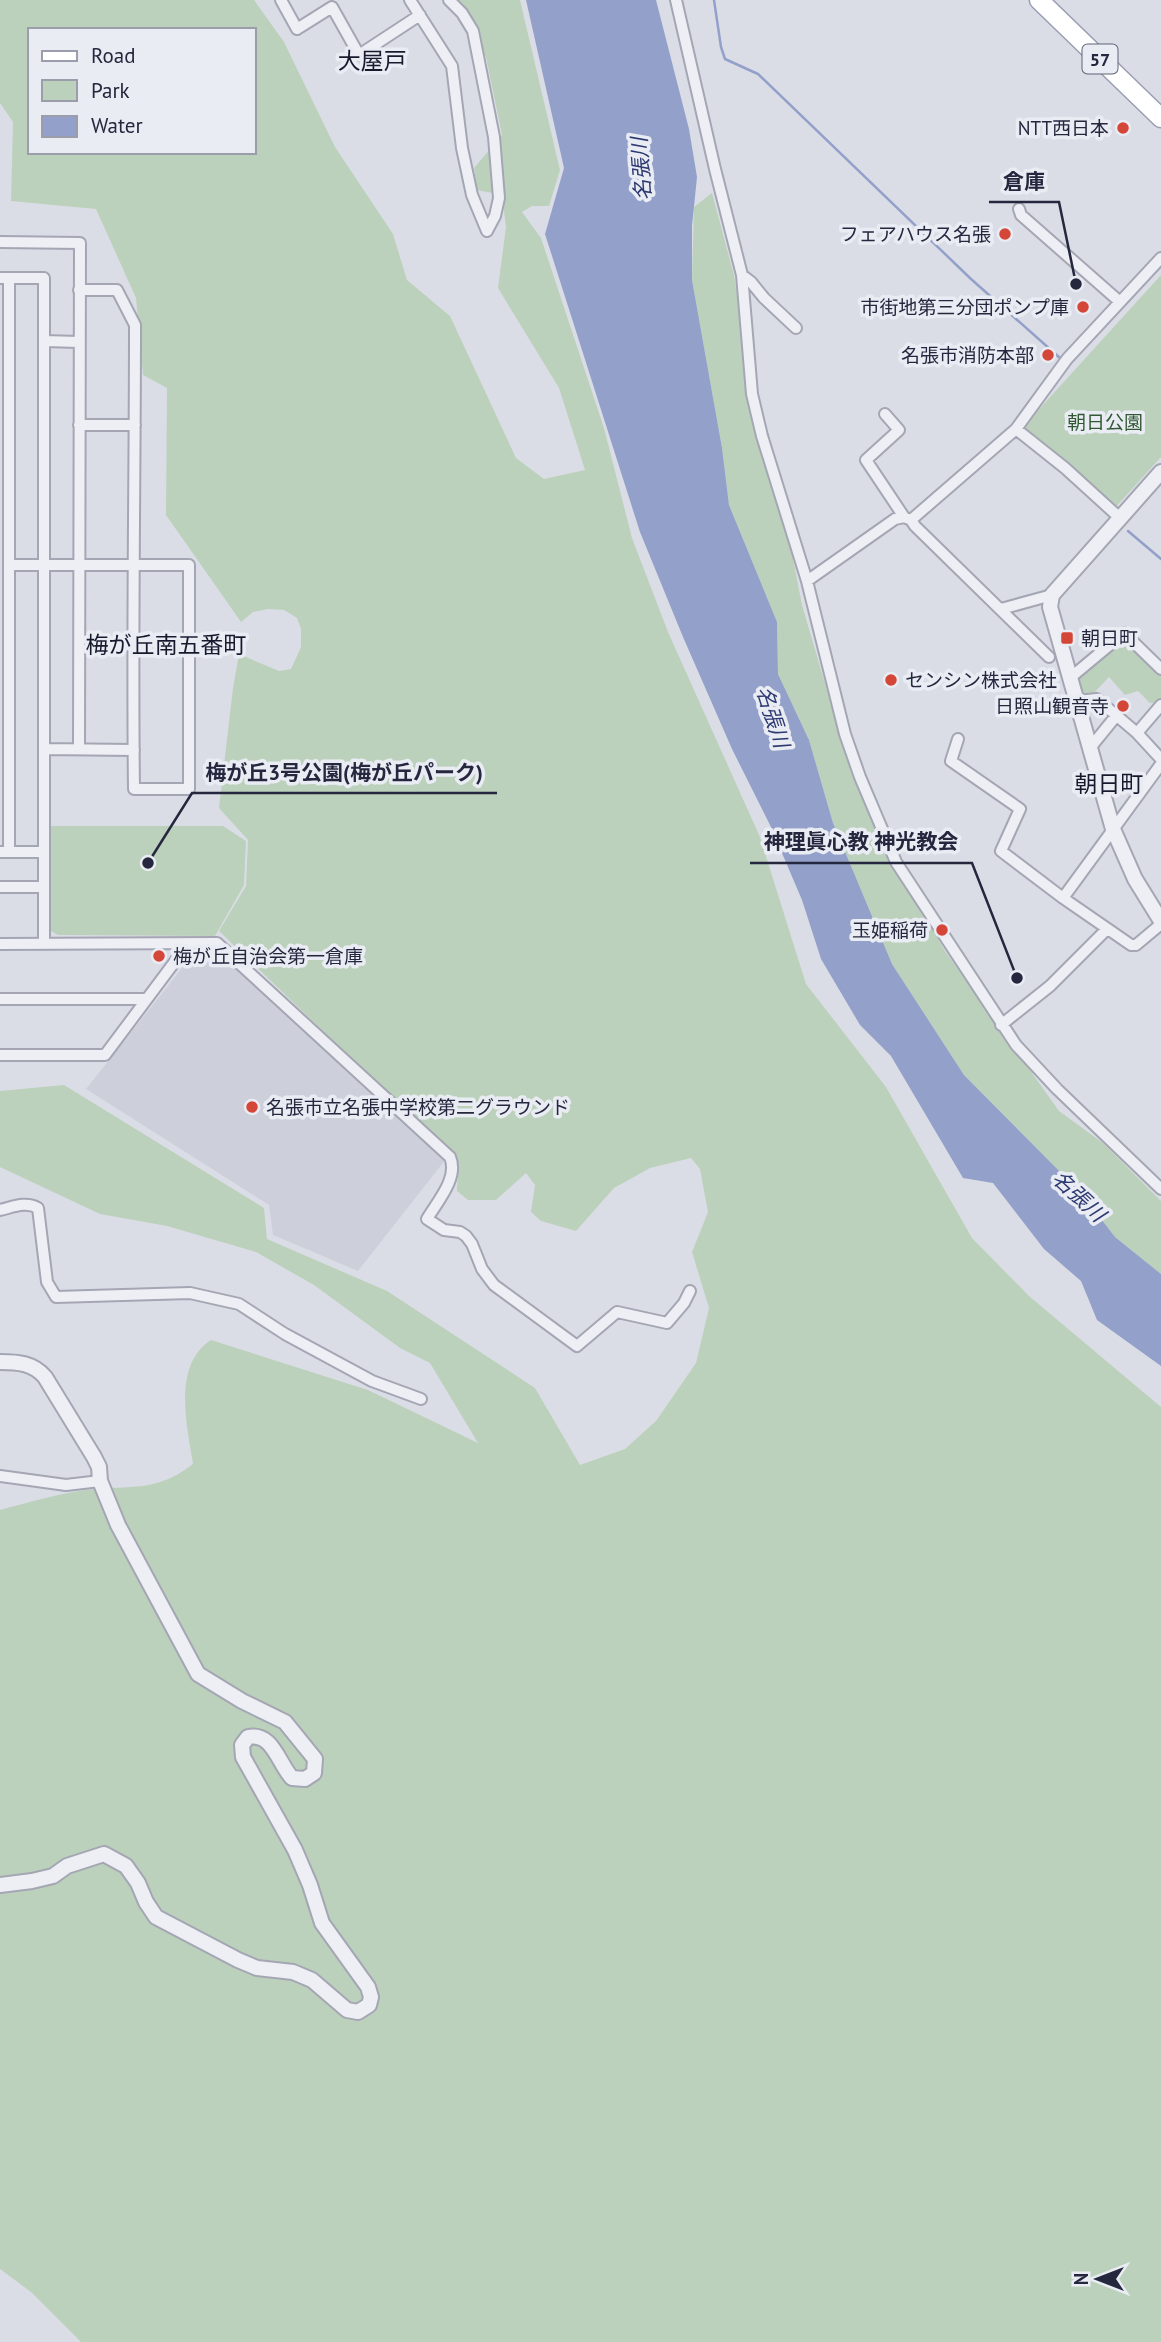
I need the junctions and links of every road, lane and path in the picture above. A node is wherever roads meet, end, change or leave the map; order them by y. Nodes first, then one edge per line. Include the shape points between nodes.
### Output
1 (281, 0) edge
2 (411, 0) edge
3 (449, 0) edge
4 (676, 0) edge
5 (1039, 0) edge
6 (420, 15) junction
7 (1161, 118) edge
8 (1019, 209) dead end
9 (0, 242) edge
10 (1161, 258) edge
11 (742, 275) junction
12 (5, 278) edge
13 (79, 290) junction
14 (1120, 302) junction
15 (5, 313) edge
16 (796, 328) dead end
17 (44, 341) junction
18 (79, 342) junction
19 (5, 369) edge
20 (885, 414) dead end
21 (5, 425) edge
22 (79, 425) junction
23 (135, 425) junction
24 (1019, 431) junction
25 (1161, 472) edge
26 (5, 479) edge
27 (907, 518) junction
28 (1121, 519) junction
29 (5, 535) edge
30 (9, 565) junction
31 (44, 565) junction
32 (79, 565) junction
33 (135, 565) junction
34 (807, 581) junction
35 (5, 595) edge
36 (1052, 595) junction
37 (1001, 609) junction
38 (5, 651) edge
39 (1049, 657) dead end
40 (1161, 669) edge
41 (1070, 678) junction
42 (1077, 701) junction
43 (1161, 705) edge
44 (5, 706) edge
45 (1116, 716) junction
46 (1137, 733) junction
47 (958, 739) dead end
48 (1090, 748) junction
49 (44, 749) junction
50 (79, 749) junction
51 (134, 750) junction
52 (1161, 758) edge
53 (5, 761) edge
54 (1161, 764) edge
55 (5, 817) edge
56 (1113, 829) junction
57 (4, 852) edge
58 (44, 852) junction
59 (0, 887) edge
60 (44, 887) junction
61 (1063, 898) junction
62 (1161, 923) edge
63 (1107, 929) junction
64 (0, 944) edge
65 (44, 944) junction
66 (188, 944) junction
67 (0, 999) edge
68 (147, 999) junction
69 (1002, 1025) junction
70 (0, 1055) edge
71 (1161, 1189) edge
72 (0, 1210) edge
73 (690, 1291) dead end
74 (0, 1363) edge
75 (421, 1399) dead end
76 (0, 1476) edge
77 (100, 1481) junction
78 (0, 1885) edge

1 - 6 street via 297,29 332,7 359,55
2 - 6 street
3 - 6 street via 473,31 492,127 499,198 486,231 462,148 452,66
4 - 11 street
5 - 7 main road, 57
8 - 14 street
9 - 13 street via 80,243
10 - 14 street
11 - 16 street
11 - 34 street via 752,394
12 - 15 street
12 - 17 street via 44,278
13 - 18 street
13 - 23 street via 117,289 135,325
14 - 24 street via 1064,364
15 - 19 street
17 - 18 street
17 - 31 street
18 - 22 street
19 - 21 street
20 - 27 street via 899,430 861,463
21 - 26 street
22 - 23 street
22 - 32 street
23 - 33 street
24 - 27 street
24 - 28 street
25 - 28 street
26 - 29 street
27 - 34 street via 886,524
27 - 37 street
28 - 36 street
29 - 30 street
30 - 31 street
30 - 35 street
31 - 32 street
31 - 49 street
32 - 33 street
32 - 50 street
33 - 51 street
33 - 51 street via 189,565 189,789 134,789
34 - 69 street via 845,734 891,850
35 - 38 street
36 - 37 street
36 - 41 street via 1051,617
37 - 39 street
38 - 44 street
40 - 41 street via 1124,632
41 - 42 street
42 - 45 street via 1097,699
42 - 48 street
43 - 46 street
44 - 53 street
45 - 46 street
45 - 48 street
46 - 52 street
47 - 61 street via 951,761 1020,809 1002,851
48 - 56 street
49 - 50 street
49 - 58 street
50 - 51 street
53 - 55 street
54 - 56 street
55 - 57 street
56 - 61 street
56 - 62 street
57 - 58 street
58 - 60 street
59 - 60 street
60 - 65 street
61 - 63 street
62 - 63 street via 1136,945
63 - 69 street via 1050,986
64 - 65 street
65 - 66 street
66 - 68 street
66 - 73 street via 217,943 450,1157 452,1176 427,1219 466,1236 494,1285 577,1346 617,1312 667,1323
67 - 68 street
68 - 70 street via 105,1055
69 - 71 street via 1032,1065
72 - 75 street via 25,1204 38,1208 47,1282 56,1297 190,1293 239,1304 372,1381
74 - 77 street via 18,1362 45,1377 94,1457
76 - 77 street via 66,1485
77 - 78 street via 118,1525 198,1674 285,1722 315,1759 314,1773 305,1779 292,1778 265,1739 248,1737 242,1745 243,1757 295,1850 322,1923 368,1987 369,2005 358,2012 347,2010 312,1980 238,1961 156,1917 126,1866 104,1854 67,1866 53,1876

